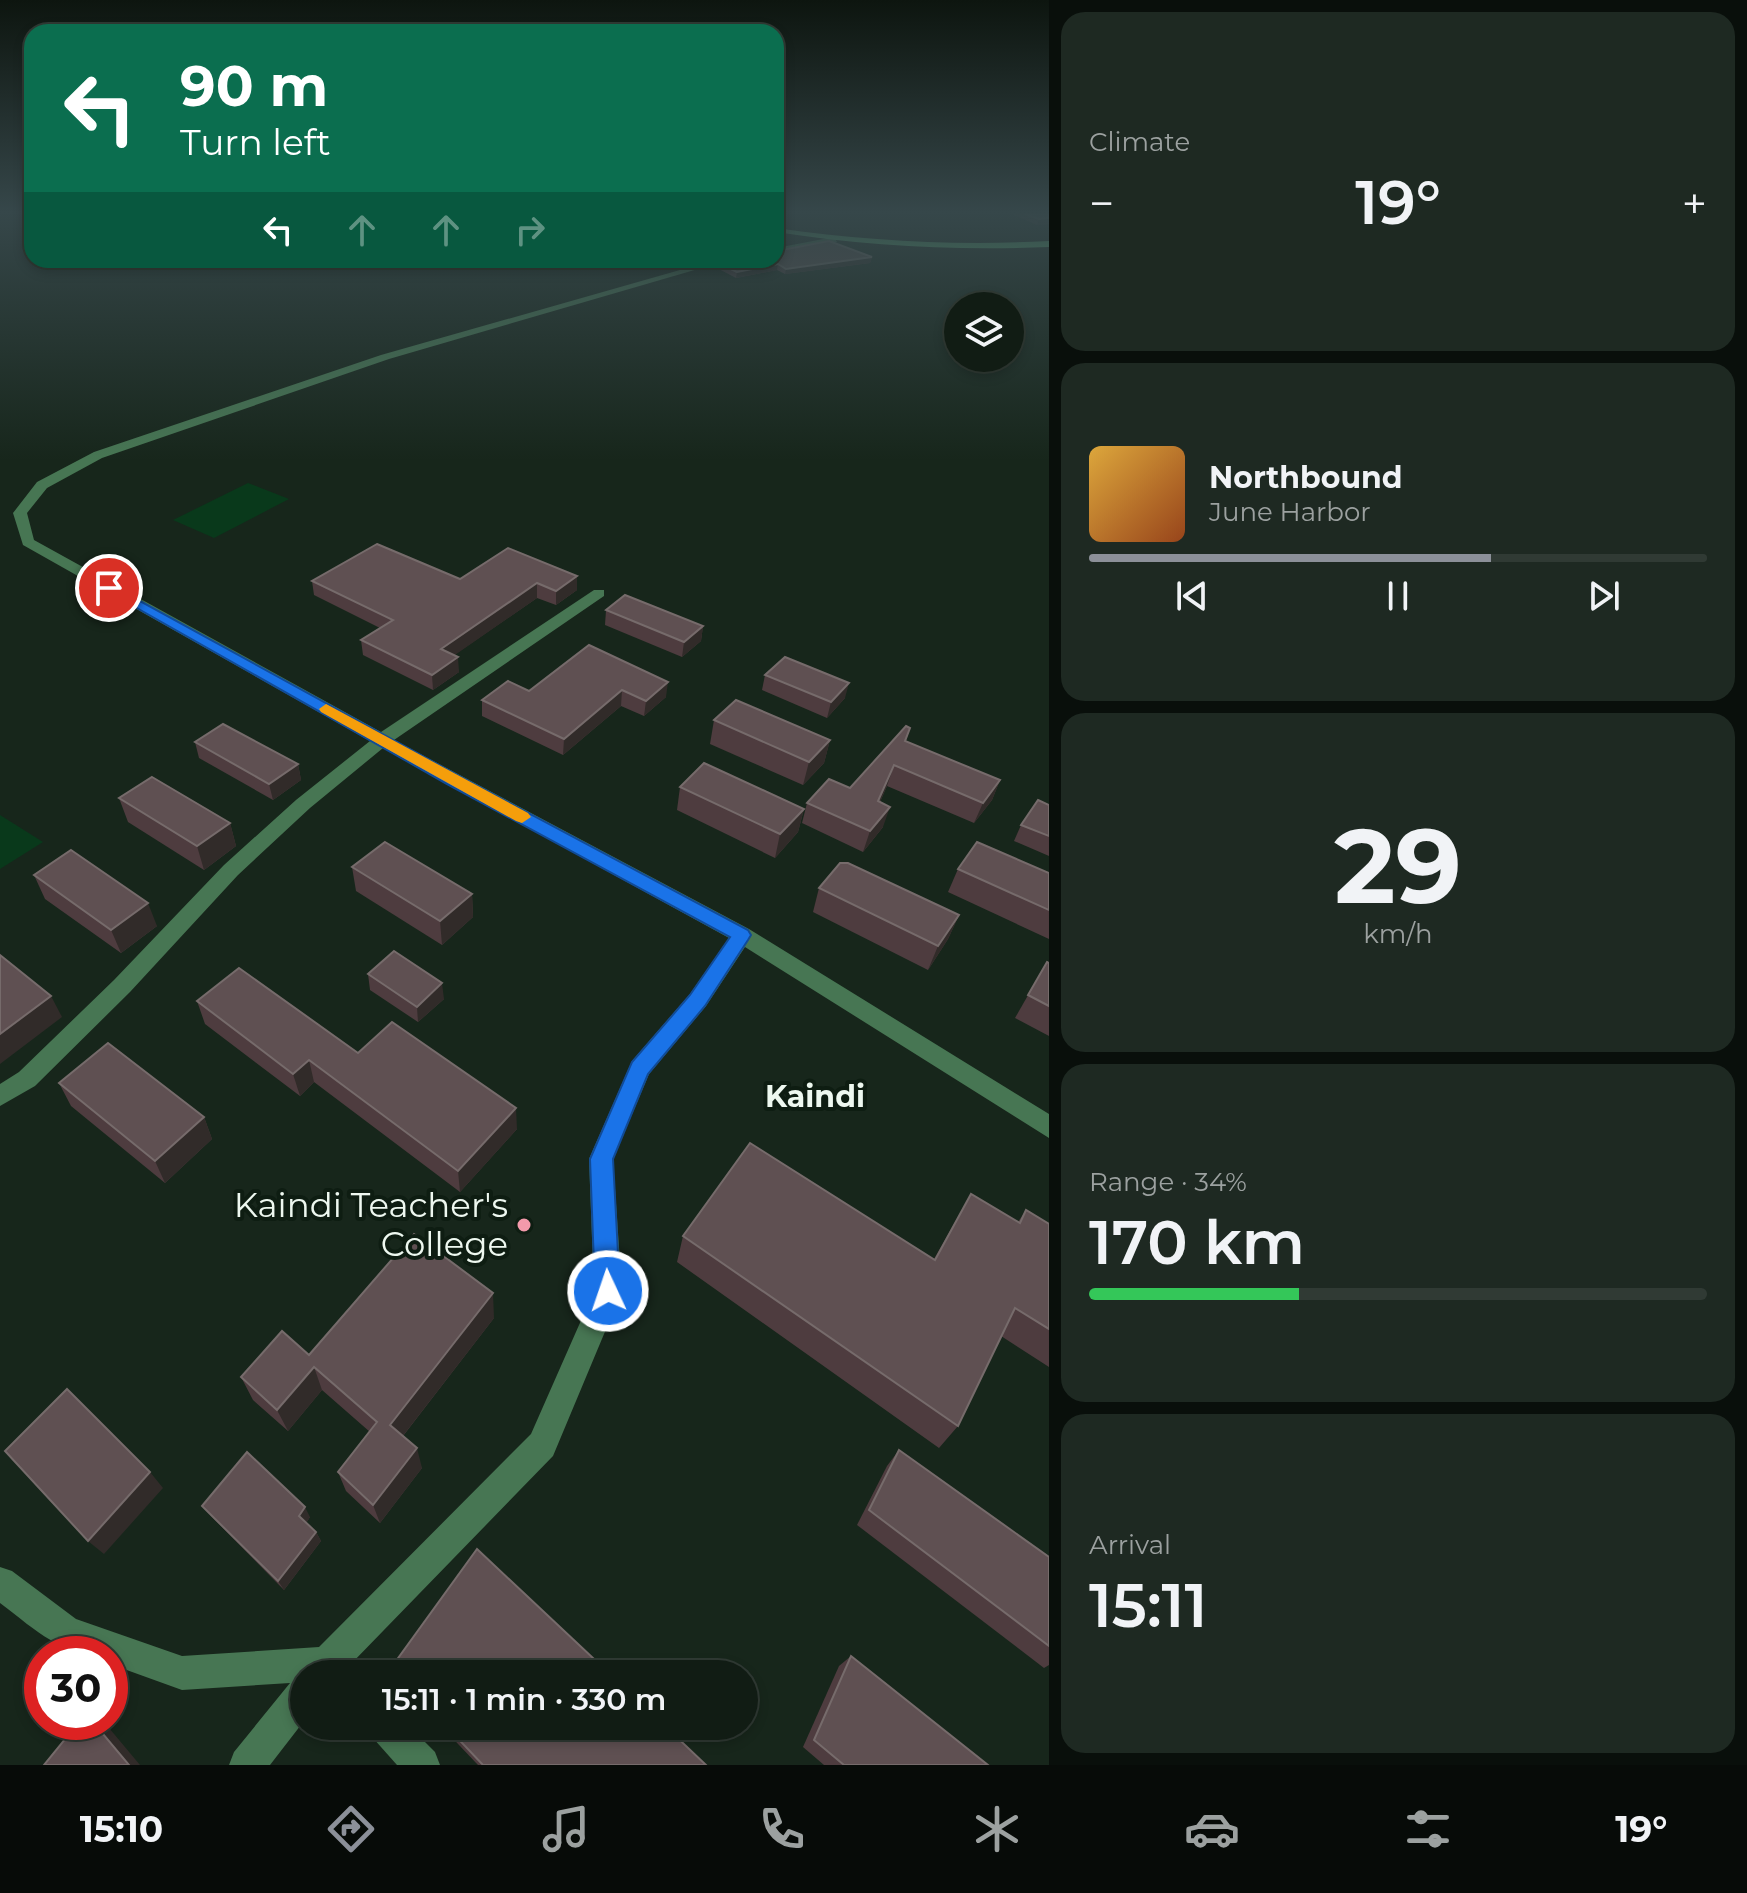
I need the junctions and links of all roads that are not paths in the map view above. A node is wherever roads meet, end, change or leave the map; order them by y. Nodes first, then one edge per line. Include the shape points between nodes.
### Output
1 (598, 296) edge
2 (599, 593) dead end
3 (382, 740) junction
4 (742, 935) junction
5 (0, 1096) edge
6 (1049, 1127) edge
7 (0, 1583) edge
8 (338, 1660) edge
9 (290, 1672) edge
10 (290, 1711) edge
11 (398, 1740) edge
12 (247, 1765) edge
13 (422, 1765) edge

1 - 3 street via 385,357 98,455 42,485 15,515 28,542
2 - 3 street
3 - 4 street
3 - 5 street via 231,870 112,997 27,1079
4 - 6 street
4 - 8 street via 698,1000 640,1068 601,1159 608,1291 542,1445
7 - 9 street via 66,1632 182,1673
10 - 12 street
11 - 13 street

